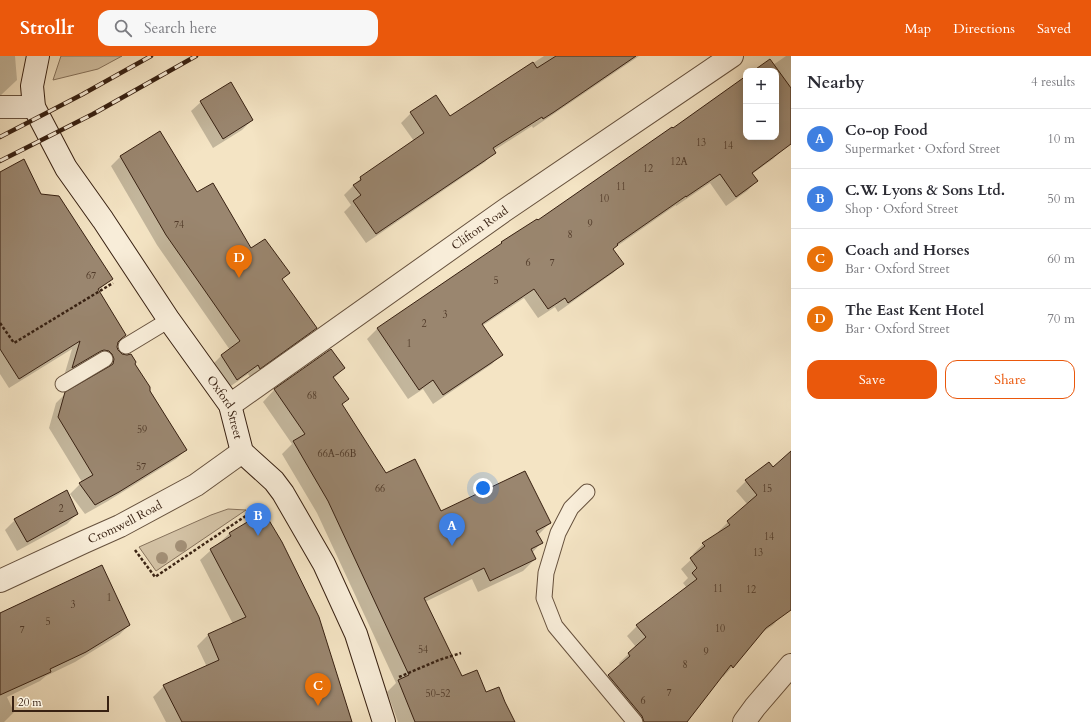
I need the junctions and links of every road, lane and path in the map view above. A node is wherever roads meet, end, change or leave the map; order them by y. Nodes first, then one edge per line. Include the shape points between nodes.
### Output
1 (38, 56) edge
2 (732, 56) edge
3 (0, 107) edge
4 (34, 107) junction
5 (135, 270) junction
6 (169, 320) junction
7 (0, 323) edge
8 (126, 346) dead end
9 (105, 359) dead end
10 (63, 384) dead end
11 (230, 405) junction
12 (242, 452) junction
13 (283, 492) junction
14 (588, 492) dead end
15 (120, 526) junction
16 (0, 581) edge
17 (461, 654) dead end
18 (791, 665) edge
19 (372, 686) junction
20 (384, 722) edge
21 (635, 722) edge
22 (744, 722) edge

1 - 4 street via 32,86
2 - 11 street, Clifton Road via 505,210
3 - 4 street
4 - 5 street, Oxford Street via 66,168
5 - 6 street, Oxford Street
5 - 7 path via 14,343
6 - 8 lane
6 - 11 street, Oxford Street
9 - 10 lane
11 - 12 street, Oxford Street
12 - 13 street, Oxford Street
12 - 15 street, Cromwell Road via 196,485
13 - 15 path via 155,577 131,546
13 - 19 street, Oxford Street via 324,564 356,634
14 - 21 lane via 570,508 558,533 546,573 544,598 555,626
15 - 16 street, Cromwell Road
17 - 19 path
18 - 22 street
19 - 20 street, Oxford Street

